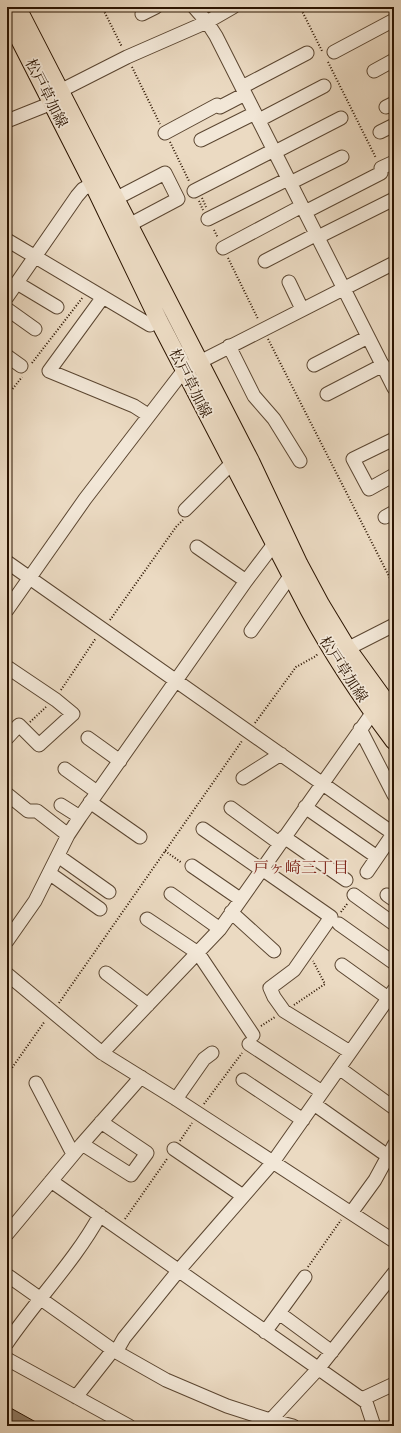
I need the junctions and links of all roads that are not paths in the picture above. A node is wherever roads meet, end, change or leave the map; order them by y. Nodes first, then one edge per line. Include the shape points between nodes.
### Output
1 (17, 7) edge
2 (156, 7) edge
3 (194, 7) edge
4 (233, 7) edge
5 (142, 14) dead end
6 (7, 15) edge
7 (394, 20) edge
8 (207, 22) junction
9 (308, 53) dead end
10 (328, 55) road end
11 (394, 60) edge
12 (374, 71) dead end
13 (324, 86) dead end
14 (244, 91) junction
15 (56, 97) junction
16 (257, 116) junction
17 (341, 118) dead end
18 (7, 121) edge
19 (394, 125) edge
20 (380, 132) dead end
21 (165, 133) road end
22 (201, 140) dead end
23 (274, 151) junction
24 (342, 157) dead end
25 (394, 162) edge
26 (289, 181) junction
27 (93, 184) junction
28 (196, 190) road end
29 (115, 199) junction
30 (394, 199) edge
31 (304, 209) junction
32 (210, 218) road end
33 (129, 225) junction
34 (317, 236) junction
35 (7, 240) edge
36 (223, 248) road end
37 (35, 257) junction
38 (265, 261) dead end
39 (394, 263) edge
40 (289, 282) dead end
41 (17, 283) junction
42 (344, 288) junction
43 (7, 297) edge
44 (103, 297) junction
45 (57, 307) dead end
46 (7, 309) edge
47 (302, 309) junction
48 (159, 321) junction
49 (35, 329) dead end
50 (368, 337) junction
51 (229, 346) junction
52 (7, 356) edge
53 (199, 361) junction
54 (383, 365) junction
55 (314, 366) dead end
56 (26, 367) road end
57 (184, 370) junction
58 (394, 388) edge
59 (327, 394) dead end
60 (148, 415) junction
61 (394, 439) edge
62 (300, 461) dead end
63 (232, 463) junction
64 (394, 475) edge
65 (186, 513) road end
66 (274, 544) junction
67 (197, 547) dead end
68 (7, 562) edge
69 (291, 575) junction
70 (29, 578) junction
71 (246, 581) junction
72 (7, 610) edge
73 (394, 624) edge
74 (251, 631) dead end
75 (333, 652) junction
76 (7, 667) edge
77 (176, 681) junction
78 (373, 712) junction
79 (394, 713) edge
80 (360, 728) junction
81 (7, 738) edge
82 (88, 738) dead end
83 (394, 741) edge
84 (281, 754) junction
85 (120, 761) junction
86 (65, 770) dead end
87 (243, 778) dead end
88 (322, 784) junction
89 (7, 794) edge
90 (394, 794) edge
91 (94, 797) junction
92 (61, 805) dead end
93 (305, 807) junction
94 (231, 808) dead end
95 (80, 817) junction
96 (203, 829) dead end
97 (394, 834) edge
98 (68, 835) junction
99 (140, 837) dead end
100 (282, 840) junction
101 (58, 856) junction
102 (377, 857) junction
103 (192, 866) road end
104 (262, 869) junction
105 (367, 872) dead end
106 (49, 873) junction
107 (346, 880) dead end
108 (109, 892) dead end
109 (171, 894) dead end
110 (354, 895) dead end
111 (240, 899) junction
112 (100, 909) dead end
113 (232, 912) junction
114 (147, 919) dead end
115 (335, 920) junction
116 (394, 924) edge
117 (220, 929) junction
118 (7, 941) edge
119 (274, 951) dead end
120 (198, 953) junction
121 (394, 963) edge
122 (342, 965) dead end
123 (106, 973) dead end
124 (7, 974) edge
125 (391, 994) edge
126 (148, 1005) junction
127 (350, 1052) junction
128 (102, 1053) junction
129 (212, 1053) dead end
130 (339, 1068) junction
131 (141, 1077) junction
132 (243, 1080) dead end
133 (36, 1083) dead end
134 (322, 1092) junction
135 (176, 1100) junction
136 (314, 1104) junction
137 (394, 1108) edge
138 (303, 1120) junction
139 (101, 1122) junction
140 (82, 1144) junction
141 (394, 1145) edge
142 (174, 1149) road end
143 (382, 1152) dead end
144 (73, 1154) junction
145 (273, 1162) junction
146 (51, 1181) junction
147 (243, 1196) junction
148 (351, 1213) junction
149 (100, 1215) junction
150 (7, 1234) edge
151 (394, 1241) edge
152 (178, 1270) junction
153 (394, 1273) edge
154 (7, 1275) edge
155 (305, 1276) dead end
156 (40, 1298) junction
157 (278, 1313) junction
158 (265, 1332) junction
159 (7, 1342) edge
160 (114, 1351) junction
161 (332, 1352) junction
162 (7, 1359) edge
163 (318, 1369) junction
164 (394, 1384) edge
165 (76, 1397) junction
166 (362, 1399) junction
167 (268, 1423) edge
168 (129, 1426) edge
169 (293, 1426) edge
170 (374, 1426) edge

1 - 15 main road, 松戸草加線
2 - 5 street
3 - 8 street
4 - 8 street
6 - 15 main road, 松戸草加線
7 - 10 street
8 - 14 street
8 - 15 street via 127,57
9 - 14 street
11 - 12 street
13 - 16 street
14 - 16 street
14 - 21 street
15 - 18 street
15 - 27 main road, 松戸草加線
15 - 29 main road, 松戸草加線
16 - 22 street
16 - 23 street
17 - 23 street
19 - 20 street
23 - 26 street
23 - 28 street
24 - 26 street
25 - 31 street
26 - 31 street
26 - 32 street
27 - 37 street via 77,196
27 - 48 main road, 松戸草加線
29 - 33 main road, 松戸草加線
29 - 33 street via 165,173 178,199
30 - 34 street
31 - 34 street
31 - 36 street
33 - 53 main road, 松戸草加線
34 - 38 street
34 - 42 street
35 - 37 street
37 - 41 street
37 - 44 street
39 - 42 street
40 - 47 street
41 - 43 street
41 - 45 street
42 - 47 street
42 - 50 street
44 - 48 street via 150,325
44 - 60 street via 49,371 134,406
46 - 49 street
47 - 51 street
48 - 57 main road, 松戸草加線
50 - 54 street
50 - 55 street
51 - 53 street
51 - 62 street via 254,396 274,419
52 - 56 street
53 - 57 street
53 - 75 main road, 松戸草加線 via 321,605
54 - 58 street
54 - 59 street
57 - 60 street
57 - 63 main road, 松戸草加線
60 - 70 street
61 - 64 street via 353,459 368,489
63 - 65 street
63 - 66 main road, 松戸草加線
66 - 69 main road, 松戸草加線
66 - 71 street
67 - 71 street
68 - 70 street
69 - 74 street
69 - 75 main road, 松戸草加線
70 - 72 street
70 - 77 street
71 - 77 street
73 - 75 street
75 - 78 main road, 松戸草加線
75 - 79 main road, 松戸草加線
76 - 81 street via 73,714 39,745 19,726
77 - 84 street
77 - 85 street
78 - 80 street
78 - 83 main road, 松戸草加線
80 - 88 street
80 - 90 street
82 - 85 street
84 - 87 street
84 - 88 street
85 - 91 street
86 - 91 street
88 - 93 street
88 - 97 street
89 - 98 street via 28,811 37,811
91 - 95 street
91 - 99 street
92 - 95 street
93 - 100 street
93 - 102 street
94 - 100 street
95 - 98 street
96 - 104 street
97 - 102 street
98 - 101 street
100 - 104 street
100 - 107 street
101 - 106 street
101 - 108 street
102 - 105 street
103 - 111 street
104 - 111 street
104 - 115 street
106 - 112 street
106 - 118 street
109 - 117 street
110 - 116 street
111 - 113 street
113 - 117 street
113 - 119 street
114 - 120 street
115 - 121 street
115 - 127 street via 294,970 270,988 284,1011
117 - 120 street
120 - 126 street
120 - 134 street via 251,1039
122 - 125 street
123 - 126 street
124 - 128 street
125 - 127 street
126 - 128 street
127 - 130 street
128 - 131 street
129 - 135 street via 204,1059
130 - 134 street
130 - 137 street
131 - 135 street
131 - 139 street
132 - 138 street
133 - 144 street
134 - 136 street
135 - 145 street
136 - 138 street
136 - 143 street
138 - 145 street
139 - 140 street
139 - 140 street via 147,1153 131,1175
140 - 144 street
141 - 148 street via 375,1180
142 - 147 street
144 - 146 street
145 - 147 street
145 - 148 street
146 - 149 street
146 - 150 street
147 - 152 street
148 - 151 street
149 - 152 street
149 - 156 street
152 - 158 street
152 - 160 street
153 - 161 street
154 - 156 street
155 - 157 street
156 - 159 street
156 - 160 street
157 - 158 street
157 - 161 street
158 - 163 street
160 - 165 street
160 - 167 street via 166,1380
161 - 163 street
162 - 165 street
163 - 166 street
163 - 167 street
164 - 166 street
165 - 168 street
166 - 170 street via 366,1402
167 - 169 street

